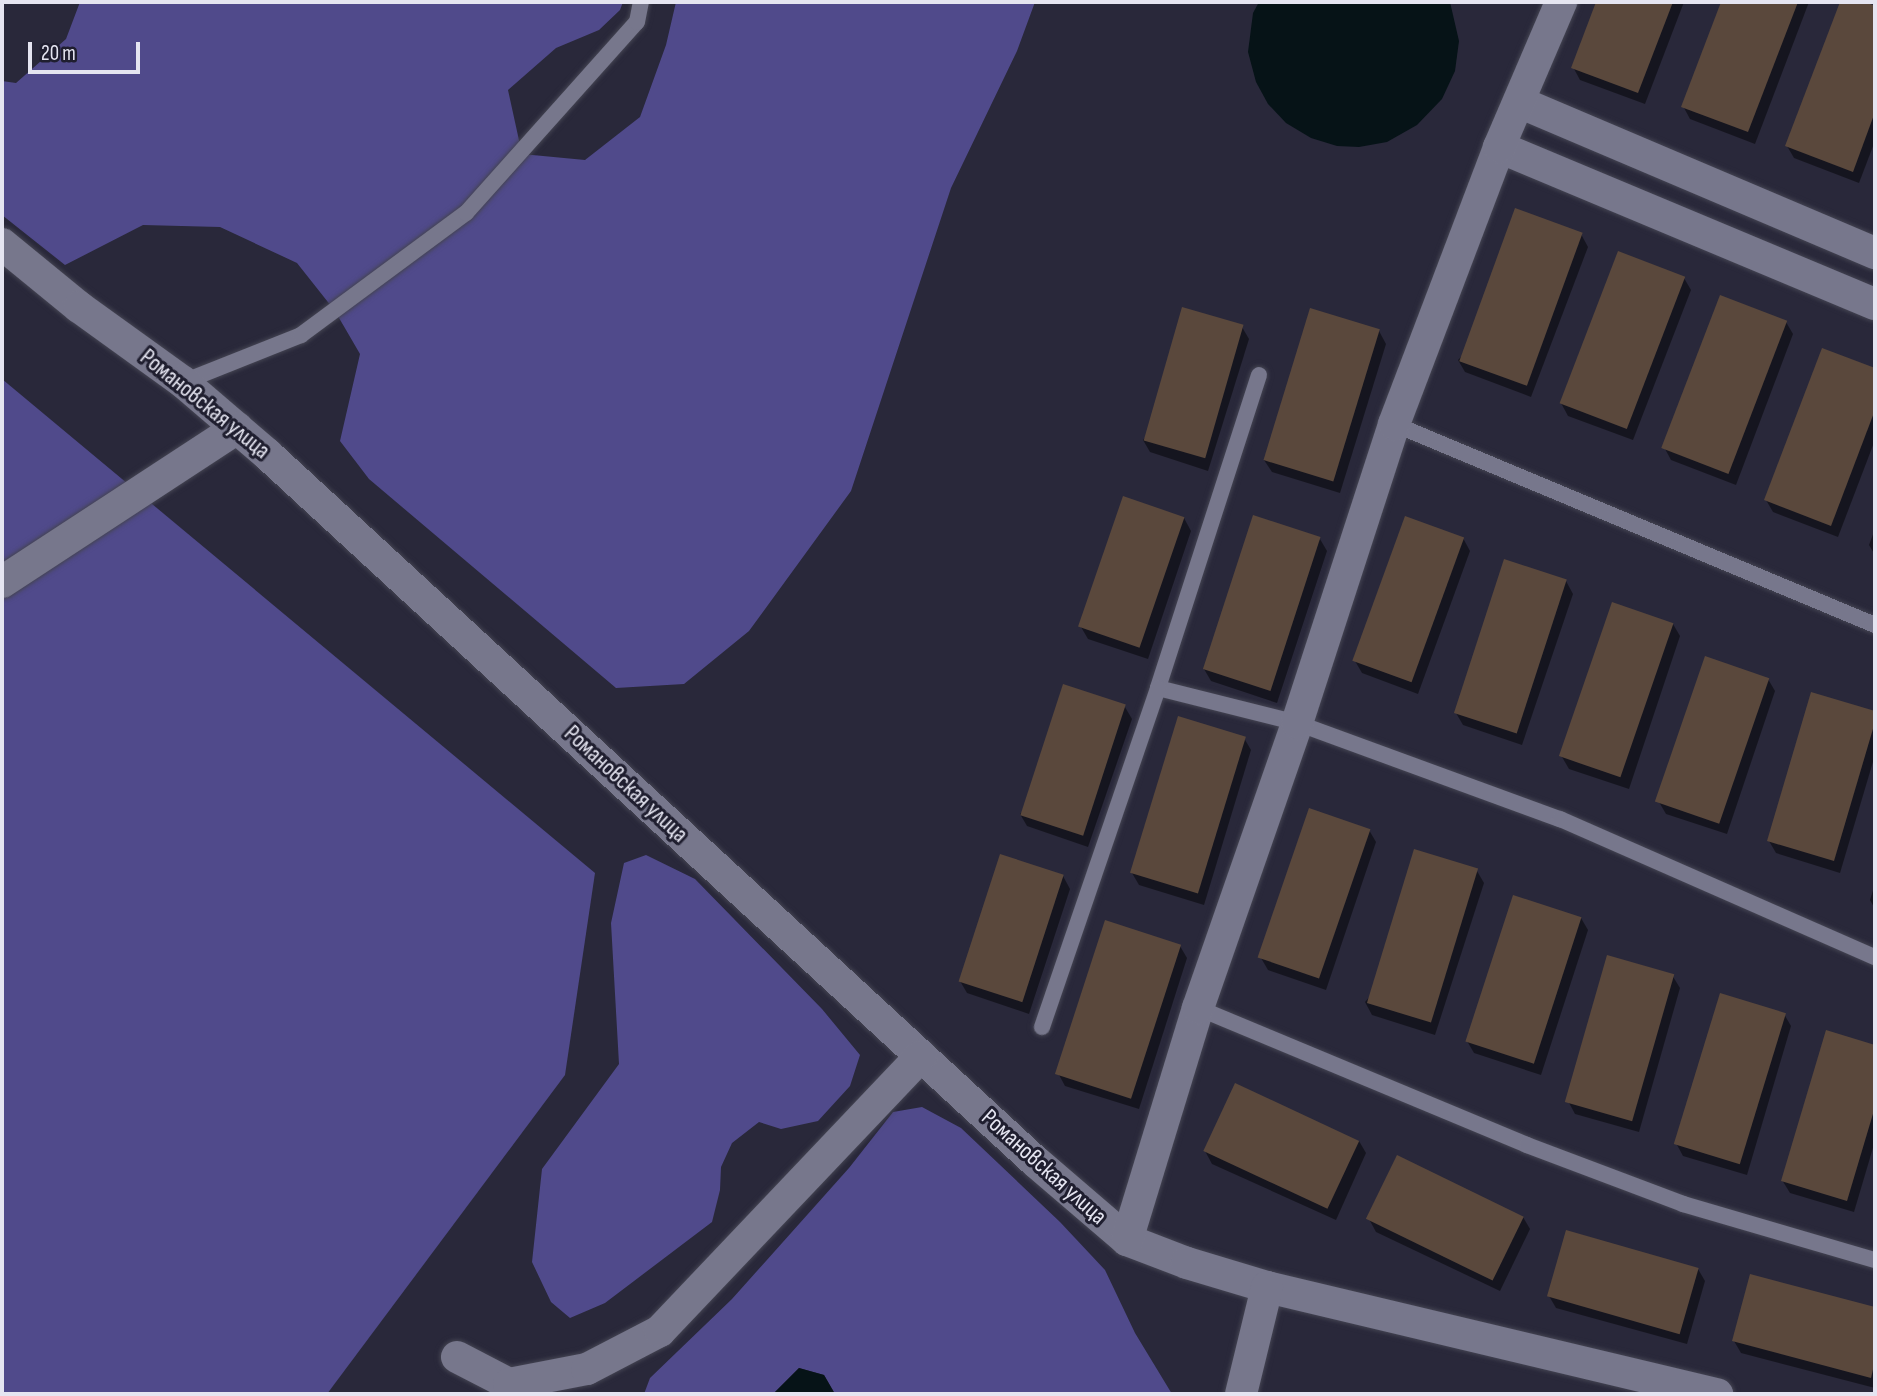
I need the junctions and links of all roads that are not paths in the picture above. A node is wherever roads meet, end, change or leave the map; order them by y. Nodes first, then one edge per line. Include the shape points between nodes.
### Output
1 (641, 2) edge
2 (1561, 2) edge
3 (1519, 102) junction
4 (1499, 146) junction
5 (1779, 212) junction
6 (2, 244) edge
7 (1875, 253) edge
8 (1762, 257) junction
9 (1875, 304) edge
10 (1259, 374) dead end
11 (183, 382) junction
12 (1394, 424) junction
13 (237, 428) junction
14 (2, 582) edge
15 (1875, 625) edge
16 (1158, 688) junction
17 (1297, 723) junction
18 (1875, 957) edge
19 (1198, 1008) junction
20 (1042, 1027) dead end
21 (921, 1056) junction
22 (1127, 1240) junction
23 (1875, 1260) edge
24 (1267, 1287) junction
25 (457, 1357) dead end
26 (1241, 1394) edge
27 (1717, 1394) edge

1 - 11 lane via 637,22 466,213 301,335
2 - 3 street
3 - 4 street
3 - 5 street
4 - 8 street
4 - 12 street
5 - 7 street
5 - 8 street
6 - 11 street, Романовская улица
8 - 9 street
10 - 16 lane
11 - 13 street, Романовская улица
12 - 15 lane
12 - 17 street
13 - 14 street
13 - 21 street, Романовская улица
16 - 17 lane
16 - 20 lane
17 - 18 lane via 1560,819
17 - 19 street
19 - 22 street
19 - 23 lane via 1527,1145 1683,1204
21 - 22 street, Романовская улица
21 - 25 street via 660,1331 587,1368 509,1384
22 - 24 street, Романовская улица
24 - 26 street
24 - 27 street, Романовская улица

